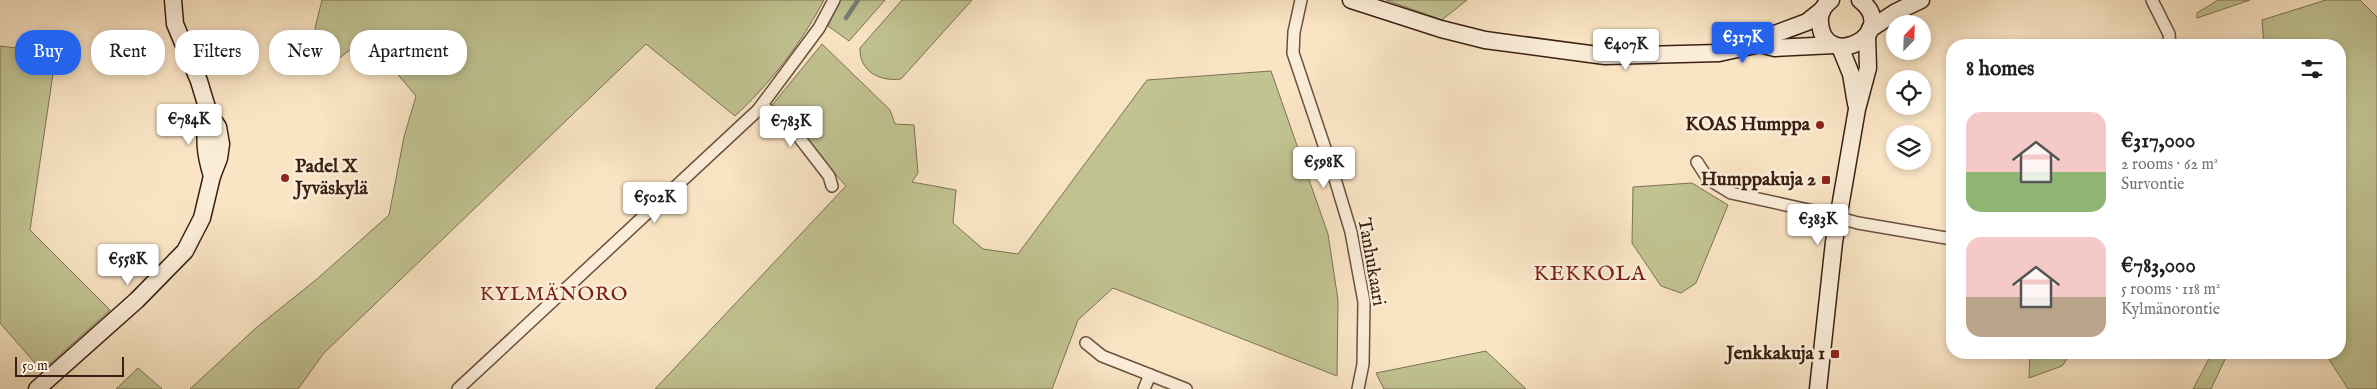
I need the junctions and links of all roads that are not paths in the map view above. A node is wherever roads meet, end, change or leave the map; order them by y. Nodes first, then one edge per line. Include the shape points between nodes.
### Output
1 (173, 0) edge
2 (834, 0) edge
3 (1302, 0) edge
4 (1351, 0) edge
5 (1860, 0) edge
6 (1921, 0) edge
7 (2152, 0) edge
8 (1825, 4) edge
9 (1869, 32) junction
10 (2169, 39) edge
11 (1760, 44) junction
12 (1837, 46) junction
13 (762, 105) junction
14 (1857, 110) junction
15 (1697, 162) dead end
16 (832, 186) dead end
17 (1839, 217) junction
18 (1946, 238) edge
19 (1086, 343) dead end
20 (1150, 375) junction
21 (37, 389) edge
22 (458, 389) edge
23 (1144, 389) edge
24 (1186, 389) edge
25 (1358, 389) edge
26 (1818, 389) edge

1 - 21 street via 175,24 199,81 208,114 204,144 212,176 202,218 185,251
2 - 13 street via 819,28
3 - 25 street, Tanhukaari via 1294,32 1293,53 1351,232 1364,302 1363,364
4 - 11 street via 1485,40 1586,54 1719,53
5 - 9 street via 1870,14
6 - 9 street via 1896,12
7 - 10 street
8 - 11 street via 1807,22 1772,35
8 - 12 street via 1820,26 1828,40
9 - 12 street via 1858,44
9 - 14 street via 1868,68
11 - 12 street via 1775,48
12 - 14 street via 1851,74
13 - 16 street via 798,136 829,176
13 - 22 street
14 - 17 street
15 - 17 street via 1708,179 1731,193
17 - 18 street
17 - 26 street
19 - 20 street via 1102,356
20 - 23 street
20 - 24 street

